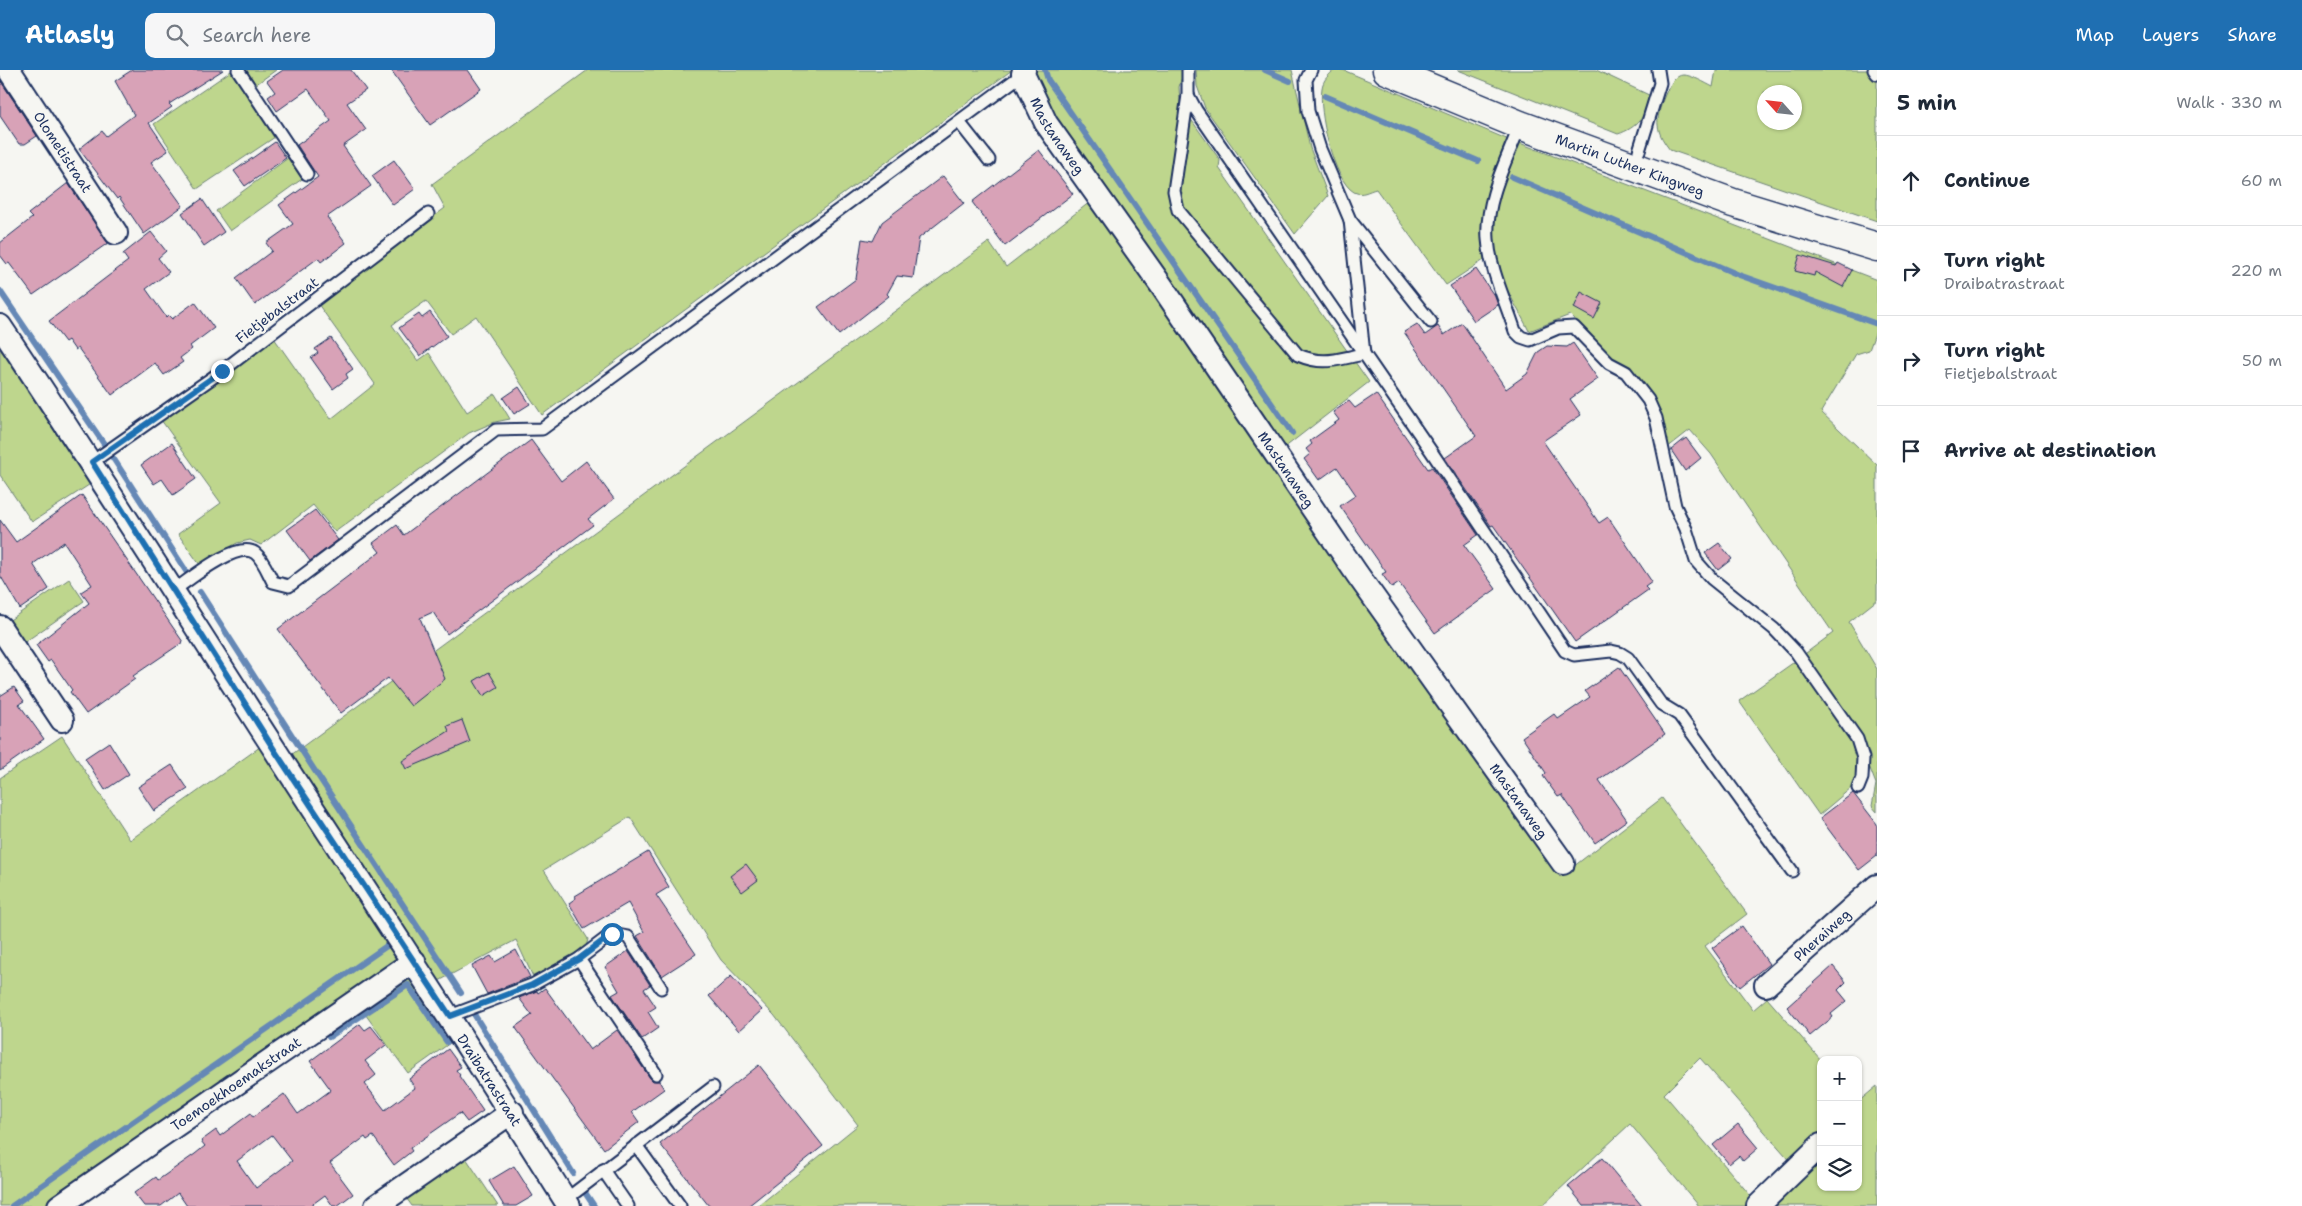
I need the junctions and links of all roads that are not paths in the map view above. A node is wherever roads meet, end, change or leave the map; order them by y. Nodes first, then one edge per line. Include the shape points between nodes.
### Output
1 (9, 70) edge
2 (238, 70) edge
3 (1188, 70) edge
4 (1311, 70) edge
5 (1387, 70) edge
6 (1658, 70) edge
7 (1874, 70) edge
8 (1024, 72) edge
9 (1877, 74) edge
10 (1188, 96) junction
11 (959, 122) junction
12 (1520, 125) junction
13 (1638, 151) dead end
14 (989, 160) dead end
15 (308, 174) dead end
16 (428, 214) dead end
17 (1350, 220) junction
18 (116, 233) dead end
19 (1877, 247) edge
20 (1431, 322) dead end
21 (0, 326) edge
22 (1364, 354) junction
23 (92, 462) junction
24 (173, 591) junction
25 (0, 627) edge
26 (62, 720) dead end
27 (1858, 788) dead end
28 (1563, 863) dead end
29 (1792, 871) dead end
30 (1877, 886) edge
31 (579, 959) junction
32 (414, 961) junction
33 (1766, 985) dead end
34 (661, 988) dead end
35 (450, 1016) junction
36 (656, 1074) dead end
37 (713, 1087) dead end
38 (512, 1112) junction
39 (636, 1145) junction
40 (1820, 1146) edge
41 (603, 1170) junction
42 (568, 1203) edge
43 (58, 1206) edge
44 (376, 1206) edge
45 (628, 1206) edge
46 (680, 1206) edge
47 (1758, 1206) edge

1 - 18 street, Olometistraat
2 - 15 lane
3 - 10 lane
4 - 17 lane via 1306,80 1308,111
5 - 12 main road, Martin Luther Kingweg
6 - 13 lane via 1660,83
7 - 9 lane
8 - 11 lane
8 - 28 street, Mastanaweg via 1046,123 1161,285 1357,574
10 - 22 lane
10 - 22 lane via 1174,191 1178,210 1298,355 1315,362 1326,362
11 - 14 lane
11 - 24 lane via 542,429 496,430 289,586 274,582 262,561 255,553 246,550 224,557
12 - 19 main road, Martin Luther Kingweg via 1733,203
12 - 27 lane via 1488,219 1493,264 1515,331 1530,340 1558,328 1574,327 1609,363 1626,372 1642,393 1656,418 1675,506 1696,561 1712,579 1774,629 1796,652 1857,739 1863,758
16 - 23 lane, Fietjebalstraat via 222,371
17 - 20 lane
17 - 22 lane
21 - 23 street, Draibatrastraat
22 - 29 lane via 1565,651 1574,655 1611,651 1628,658 1661,704 1680,715
23 - 24 street, Draibatrastraat
24 - 32 street, Draibatrastraat
25 - 26 street
30 - 33 street, Pheraiweg
31 - 34 lane via 612,934 621,934 628,938
31 - 35 lane via 532,985
31 - 36 lane
32 - 35 street, Draibatrastraat
32 - 43 street, Toemoekhoemakstraat
35 - 38 street, Draibatrastraat
37 - 39 lane
38 - 42 street, Draibatrastraat
38 - 44 street
39 - 41 lane
39 - 46 lane
40 - 47 street
41 - 42 lane
41 - 45 lane

